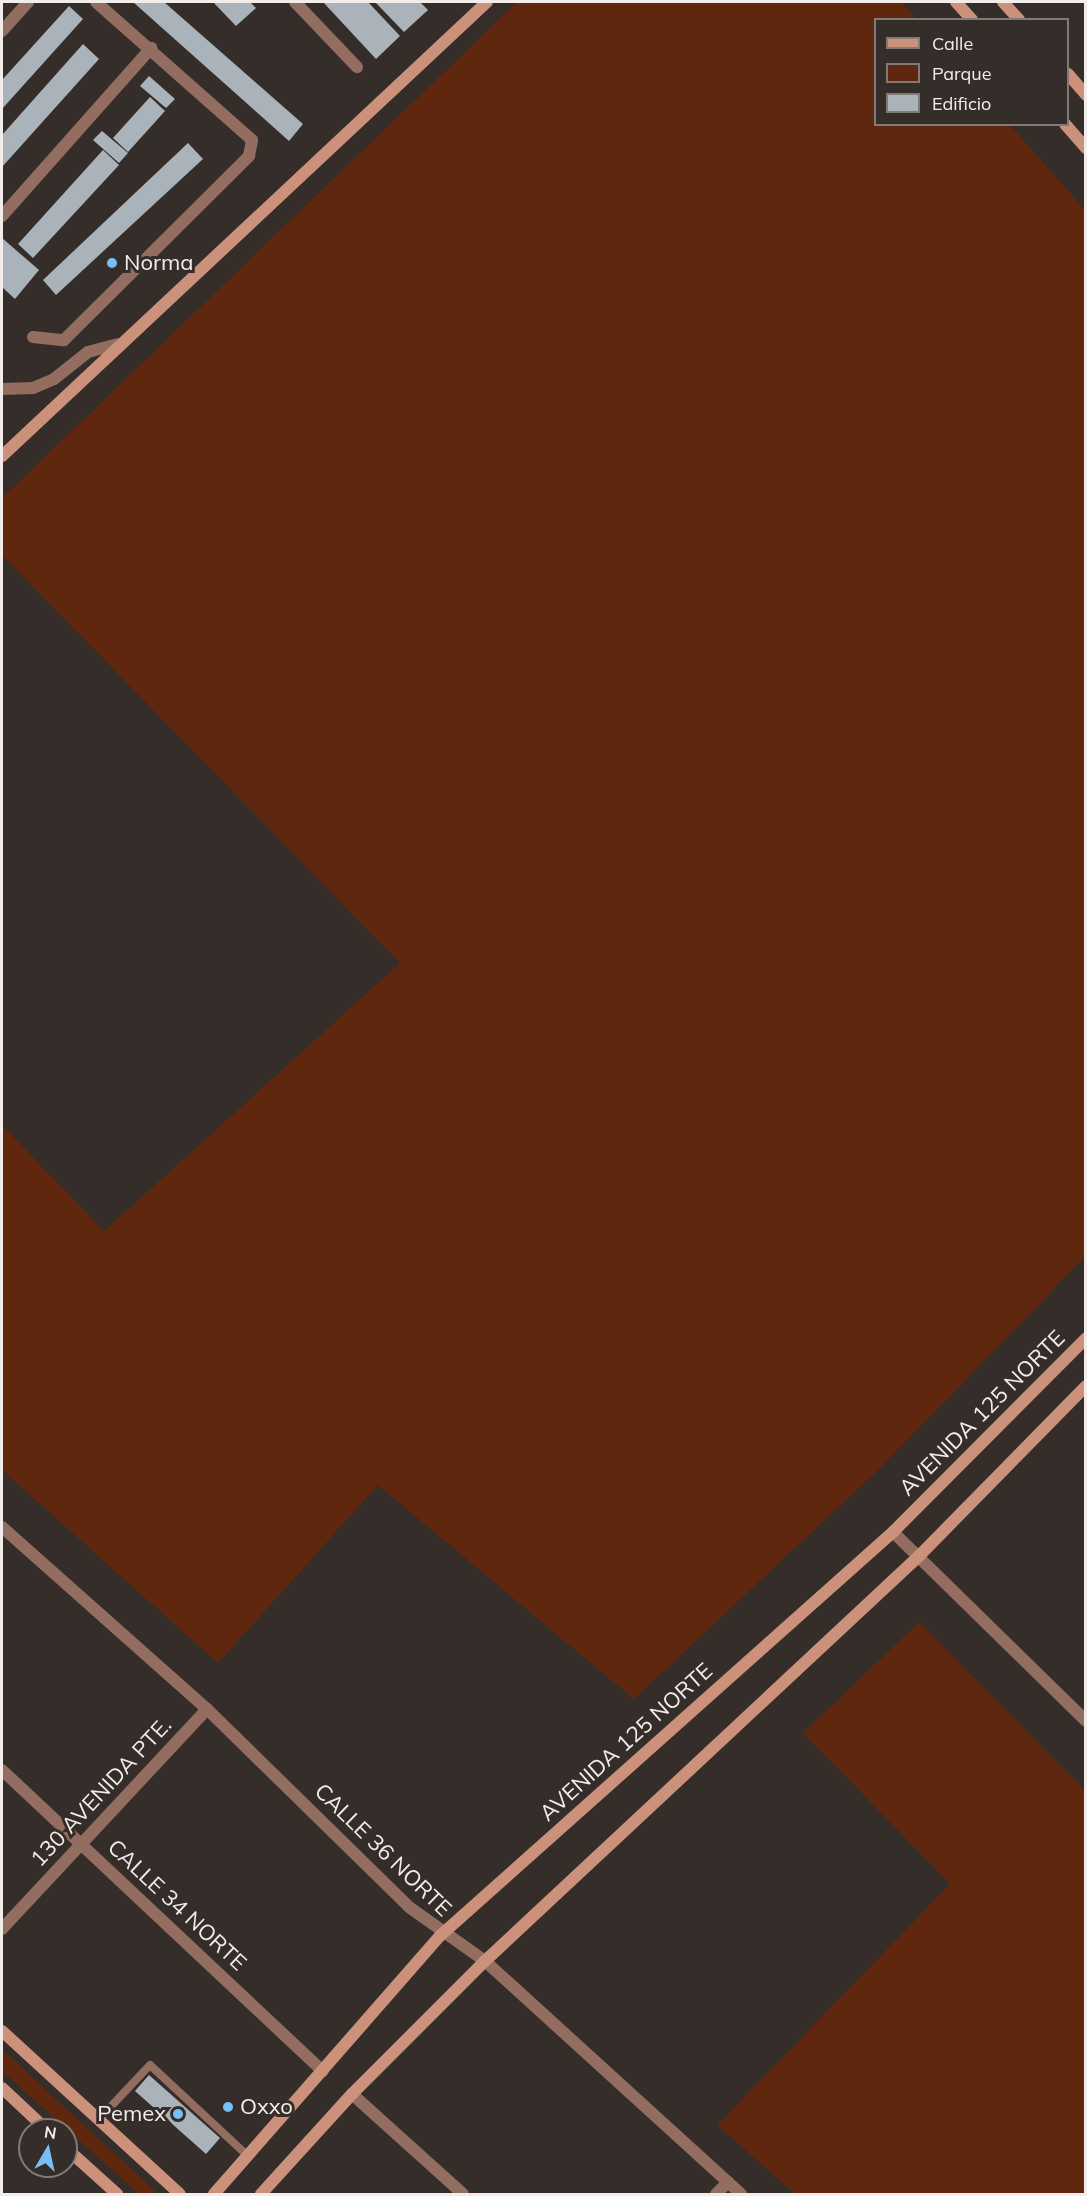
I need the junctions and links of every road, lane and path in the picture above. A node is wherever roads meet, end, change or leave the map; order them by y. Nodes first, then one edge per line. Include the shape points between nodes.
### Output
1 (28, 2) edge
2 (96, 2) edge
3 (295, 2) edge
4 (487, 2) edge
5 (956, 2) edge
6 (1003, 2) edge
7 (970, 18) edge
8 (1017, 18) edge
9 (2, 32) edge
10 (151, 48) junction
11 (357, 67) dead end
12 (1069, 75) edge
13 (1086, 95) edge
14 (1067, 126) edge
15 (1086, 148) edge
16 (2, 216) edge
17 (33, 337) dead end
18 (117, 344) junction
19 (2, 389) edge
20 (2, 456) edge
21 (1086, 1338) edge
22 (1086, 1386) edge
23 (2, 1527) edge
24 (893, 1532) junction
25 (919, 1556) junction
26 (207, 1709) junction
27 (1086, 1721) edge
28 (2, 1770) edge
29 (81, 1844) junction
30 (2, 1929) edge
31 (441, 1935) junction
32 (485, 1961) junction
33 (2, 2031) edge
34 (323, 2071) junction
35 (2, 2088) edge
36 (351, 2094) junction
37 (33, 2118) edge
38 (100, 2118) junction
39 (249, 2157) junction
40 (78, 2159) edge
41 (728, 2182) junction
42 (117, 2194) edge
43 (180, 2194) edge
44 (214, 2194) edge
45 (261, 2194) edge
46 (463, 2194) edge
47 (716, 2194) edge
48 (741, 2194) edge

1 - 9 street
2 - 10 street
3 - 11 street
4 - 18 main road
5 - 7 main road
6 - 8 main road
10 - 16 street
10 - 17 street via 252,140 249,156 64,340
12 - 13 main road
14 - 15 main road
18 - 19 street via 88,352 54,380 33,388
18 - 20 main road
21 - 24 main road, AVENIDA 125 NORTE
22 - 25 main road
23 - 26 street, CALLE 36 NORTE
24 - 25 street
24 - 31 main road, AVENIDA 125 NORTE
25 - 27 street
25 - 32 main road
26 - 29 street, 130 AVENIDA PTE.
26 - 31 street, CALLE 36 NORTE
28 - 29 street, CALLE 34 NORTE
29 - 30 street, 130 AVENIDA PTE.
29 - 34 street, CALLE 34 NORTE
31 - 32 street, CALLE 36 NORTE
31 - 34 main road, AVENIDA 125 NORTE
32 - 36 main road
32 - 41 street, CALLE 36 NORTE
33 - 38 main road
34 - 39 main road, AVENIDA 125 NORTE
35 - 37 main road
36 - 45 main road
36 - 46 street
38 - 39 lane via 150,2065
38 - 43 main road
39 - 44 main road, AVENIDA 125 NORTE
40 - 42 main road
41 - 47 street
41 - 48 street, CALLE 36 NORTE

